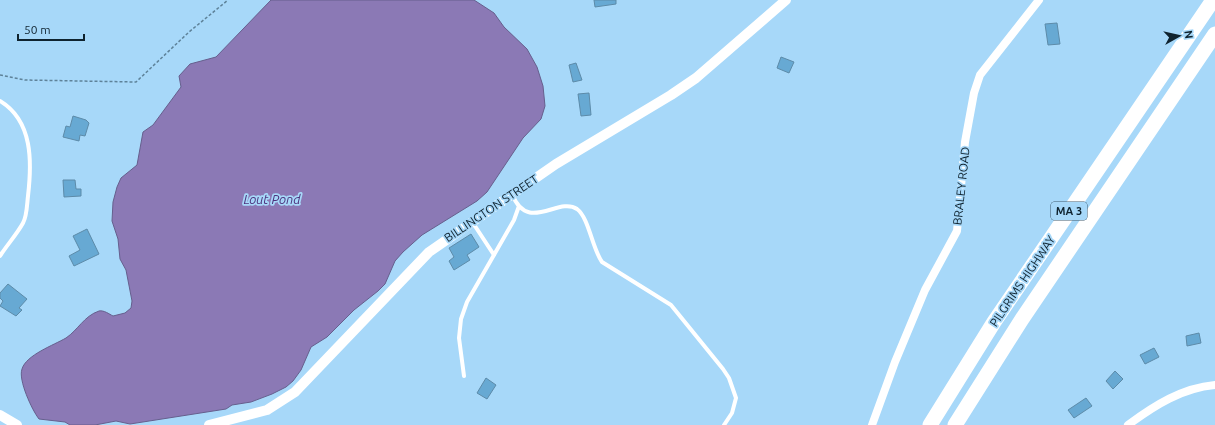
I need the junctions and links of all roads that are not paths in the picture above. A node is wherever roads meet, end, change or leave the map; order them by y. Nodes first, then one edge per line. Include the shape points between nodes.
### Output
1 (786, 0) edge
2 (1039, 0) edge
3 (1213, 0) edge
4 (1215, 34) edge
5 (0, 101) edge
6 (512, 194) junction
7 (518, 206) junction
8 (472, 221) junction
9 (494, 255) junction
10 (0, 256) edge
11 (464, 376) dead end
12 (1215, 385) edge
13 (2, 420) edge
14 (16, 425) edge
15 (210, 425) edge
16 (724, 425) edge
17 (872, 425) edge
18 (930, 425) edge
19 (955, 425) edge
20 (1128, 425) edge

1 - 6 street, BILLINGTON STREET via 696,78
2 - 17 street, BRALEY ROAD via 980,75 965,142 957,231 926,290 895,362
3 - 18 highway, PILGRIMS HIGHWAY / MA 3 via 994,322
4 - 19 highway, PILGRIMS HIGHWAY / MA 3 via 1022,319
5 - 10 lane via 9,106 22,125 30,154 30,178 24,222
6 - 7 lane
6 - 8 street, BILLINGTON STREET
7 - 9 lane via 514,220
7 - 16 lane via 527,212 549,211 568,206 576,209 583,215 592,244 602,262 671,305 729,378 736,398 735,406
8 - 9 lane
8 - 15 street, BILLINGTON STREET via 415,265 295,392 267,410
9 - 11 lane via 467,302 461,318 459,338
12 - 20 street via 1178,394
13 - 14 street

